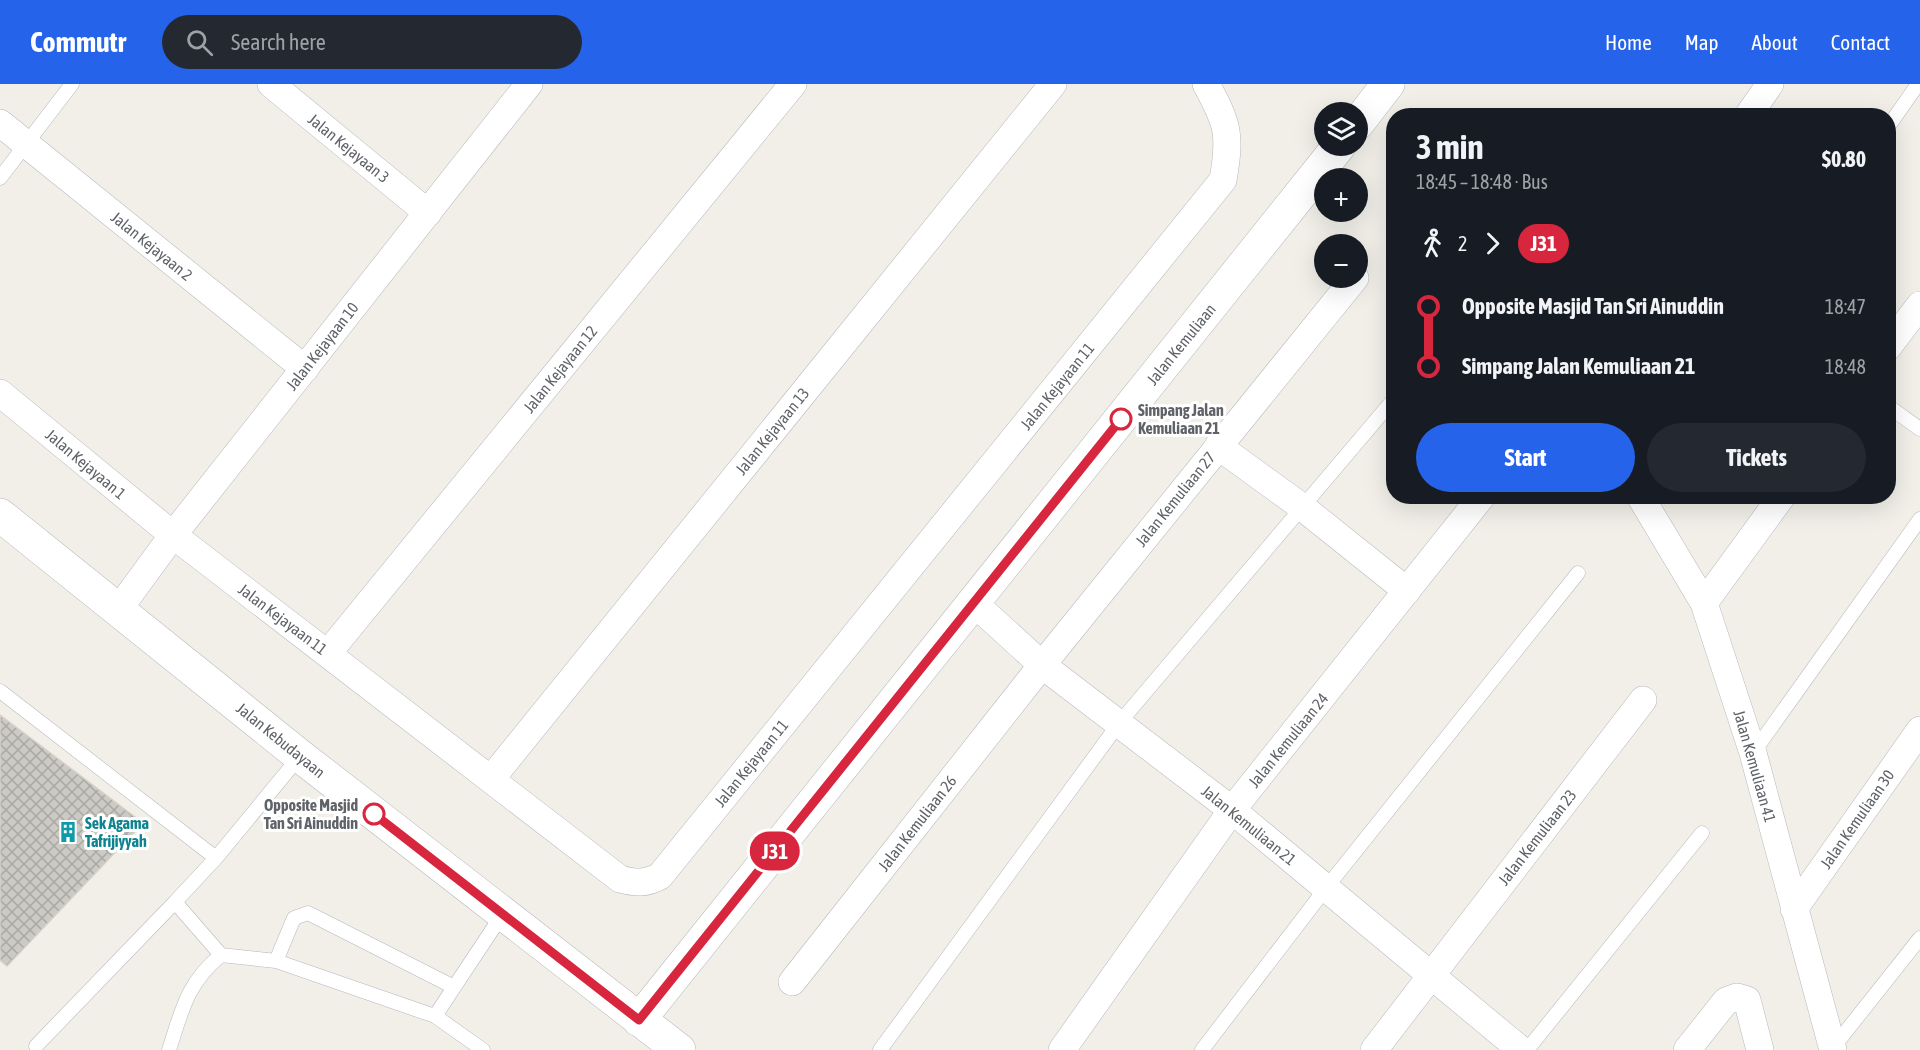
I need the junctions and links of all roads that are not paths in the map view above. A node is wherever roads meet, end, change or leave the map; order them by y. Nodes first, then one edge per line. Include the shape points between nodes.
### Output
1 (72, 84) edge
2 (270, 84) edge
3 (529, 84) edge
4 (793, 84) edge
5 (1053, 84) edge
6 (1206, 84) edge
7 (1388, 84) edge
8 (1770, 84) edge
9 (1918, 84) edge
10 (1754, 108) edge
11 (1368, 110) edge
12 (1896, 116) edge
13 (0, 123) edge
14 (26, 144) junction
15 (1331, 156) edge
16 (0, 178) edge
17 (428, 213) junction
18 (1347, 288) edge
19 (1920, 305) edge
20 (1896, 336) edge
21 (304, 369) junction
22 (0, 393) edge
23 (1386, 408) edge
24 (1896, 412) edge
25 (1920, 429) edge
26 (1218, 446) junction
27 (1476, 504) edge
28 (1645, 504) edge
29 (1776, 504) edge
30 (1302, 507) junction
31 (0, 515) edge
32 (1920, 519) edge
33 (173, 535) junction
34 (1578, 573) dead end
35 (1407, 591) junction
36 (974, 603) junction
37 (1704, 603) junction
38 (118, 610) junction
39 (328, 654) junction
40 (1042, 665) junction
41 (0, 691) edge
42 (1643, 700) dead end
43 (1120, 722) junction
44 (1920, 730) edge
45 (1753, 753) junction
46 (300, 756) junction
47 (491, 779) junction
48 (1232, 810) junction
49 (1702, 832) dead end
50 (216, 858) junction
51 (1326, 888) junction
52 (175, 902) junction
53 (1794, 909) junction
54 (502, 915) junction
55 (1920, 938) edge
56 (221, 955) junction
57 (276, 961) junction
58 (1431, 975) junction
59 (792, 982) dead end
60 (454, 987) junction
61 (435, 1016) junction
62 (639, 1020) junction
63 (36, 1046) dead end
64 (1832, 1049) edge
65 (169, 1050) edge
66 (483, 1050) edge
67 (679, 1050) edge
68 (880, 1050) edge
69 (1062, 1050) edge
70 (1202, 1050) edge
71 (1374, 1050) edge
72 (1521, 1050) edge
73 (1527, 1050) edge
74 (1688, 1050) edge
75 (1760, 1050) edge

1 - 14 lane
2 - 17 street, Jalan Kejayaan 3
3 - 17 street, Jalan Kejayaan 10
4 - 39 street, Jalan Kejayaan 12
5 - 47 street, Jalan Kejayaan 13
6 - 47 street, Jalan Kejayaan 11 via 1226,120 1228,142 1223,180 660,876 649,882 620,879
7 - 11 street
8 - 10 street
9 - 12 lane
13 - 14 street, Jalan Kejayaan 2
14 - 16 lane
14 - 21 street, Jalan Kejayaan 2
15 - 36 street, Jalan Kemuliaan
17 - 21 street, Jalan Kejayaan 10
18 - 26 street, Jalan Kemuliaan 27
19 - 20 street
21 - 33 street, Jalan Kejayaan 10
22 - 33 street, Jalan Kejayaan 1
23 - 30 lane
24 - 25 lane
26 - 30 street
26 - 40 street, Jalan Kemuliaan 27
27 - 35 street, Jalan Kemuliaan 24
28 - 37 street, Jalan Kemuliaan 41
29 - 37 street
30 - 35 street
30 - 43 lane
31 - 38 street, Jalan Kebudayaan
32 - 45 lane
33 - 38 street, Jalan Kejayaan 10
33 - 39 street, Jalan Kejayaan 11
34 - 51 lane
35 - 48 street, Jalan Kemuliaan 24
36 - 40 street, Jalan Kemuliaan 21
36 - 62 street, Jalan Kemuliaan
37 - 45 street, Jalan Kemuliaan 41
38 - 46 street, Jalan Kebudayaan
39 - 47 street, Jalan Kejayaan 11
40 - 43 street, Jalan Kemuliaan 21
40 - 59 street, Jalan Kemuliaan 26
41 - 50 lane
42 - 58 street, Jalan Kemuliaan 23
43 - 48 street, Jalan Kemuliaan 21
43 - 68 lane
44 - 53 street, Jalan Kemuliaan 30
45 - 53 street, Jalan Kemuliaan 41
46 - 50 lane
46 - 54 street, Jalan Kebudayaan
48 - 51 street, Jalan Kemuliaan 21
48 - 69 street, Jalan Kemuliaan 24
49 - 73 lane
50 - 52 lane
51 - 58 street, Jalan Kemuliaan 21
51 - 70 lane
52 - 56 lane
52 - 63 lane
53 - 64 street, Jalan Kemuliaan 41
54 - 60 lane
54 - 62 street, Jalan Kebudayaan
55 - 64 lane
56 - 57 lane
56 - 65 lane via 196,981
57 - 60 lane via 294,918 308,913
57 - 61 lane
58 - 71 street, Jalan Kemuliaan 23
58 - 72 street, Jalan Kemuliaan 21
60 - 61 lane
61 - 66 lane
62 - 67 street, Jalan Kebudayaan
74 - 75 street via 1726,1001 1737,997 1747,1000

